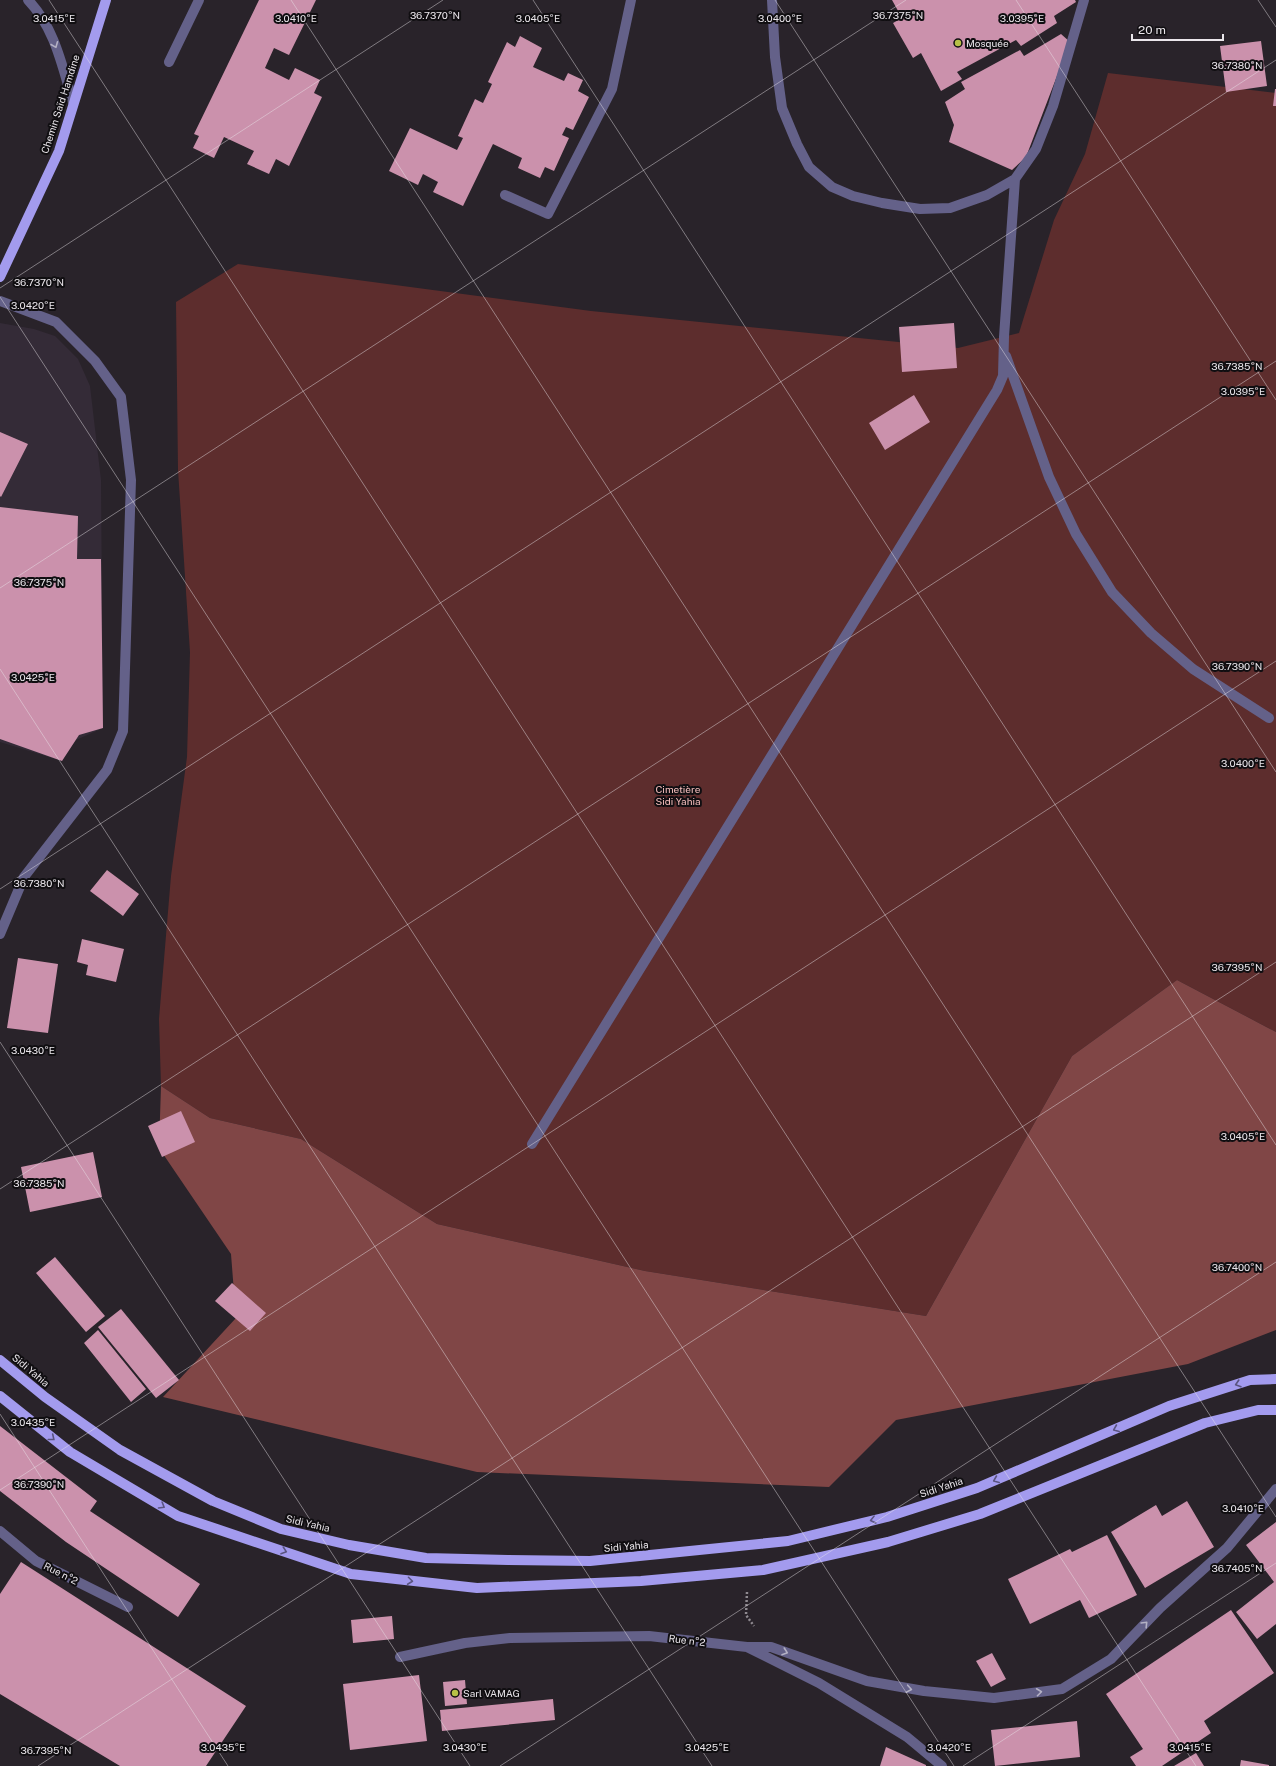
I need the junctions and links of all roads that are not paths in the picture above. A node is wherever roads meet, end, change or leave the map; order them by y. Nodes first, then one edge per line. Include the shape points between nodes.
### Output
1 (28, 0) edge
2 (106, 0) edge
3 (199, 0) edge
4 (631, 0) edge
5 (772, 0) edge
6 (1084, 0) edge
7 (169, 62) dead end
8 (73, 102) junction
9 (1015, 178) junction
10 (505, 195) dead end
11 (0, 277) edge
12 (0, 301) edge
13 (1004, 349) junction
14 (1269, 718) dead end
15 (0, 934) edge
16 (532, 1144) dead end
17 (0, 1360) edge
18 (1276, 1379) edge
19 (0, 1396) edge
20 (1276, 1410) edge
21 (1276, 1488) edge
22 (0, 1531) edge
23 (128, 1607) dead end
24 (747, 1647) junction
25 (400, 1657) dead end
26 (942, 1766) edge

1 -> 8 street via 38,10 48,28
2 - 8 main road, Chemin Saïd Hamdine
3 - 7 street
4 - 10 street via 612,89 548,214
5 - 9 street via 775,57 782,108 809,167 832,187 882,204 920,209 950,208 987,195
6 - 9 street via 1053,106 1036,149
8 - 11 main road, Chemin Saïd Hamdine via 59,151
9 - 13 street
12 - 15 street via 56,322 104,373 121,397 131,480 123,731 107,770 24,877
13 - 14 street via 1049,477 1076,534 1112,592 1151,633 1193,669
13 - 16 street via 1003,376 994,396
18 -> 17 main road, Sidi Yahia via 1250,1380 1169,1406 977,1488 887,1517 788,1541 590,1561 508,1560 426,1558 349,1545 281,1529 214,1501 120,1450 45,1398
19 -> 20 main road via 70,1452 178,1516 351,1574 477,1588 641,1581 763,1570 888,1542 980,1514 1205,1423 1258,1410
24 -> 21 street via 771,1647 867,1681 924,1691 994,1698 1062,1689 1111,1659 1160,1608 1227,1548
22 - 23 street, Rue n°2 via 36,1561
24 - 25 street, Rue n°2 via 649,1636 510,1638 465,1643
24 - 26 street, Rue n°2 via 819,1683 907,1737

